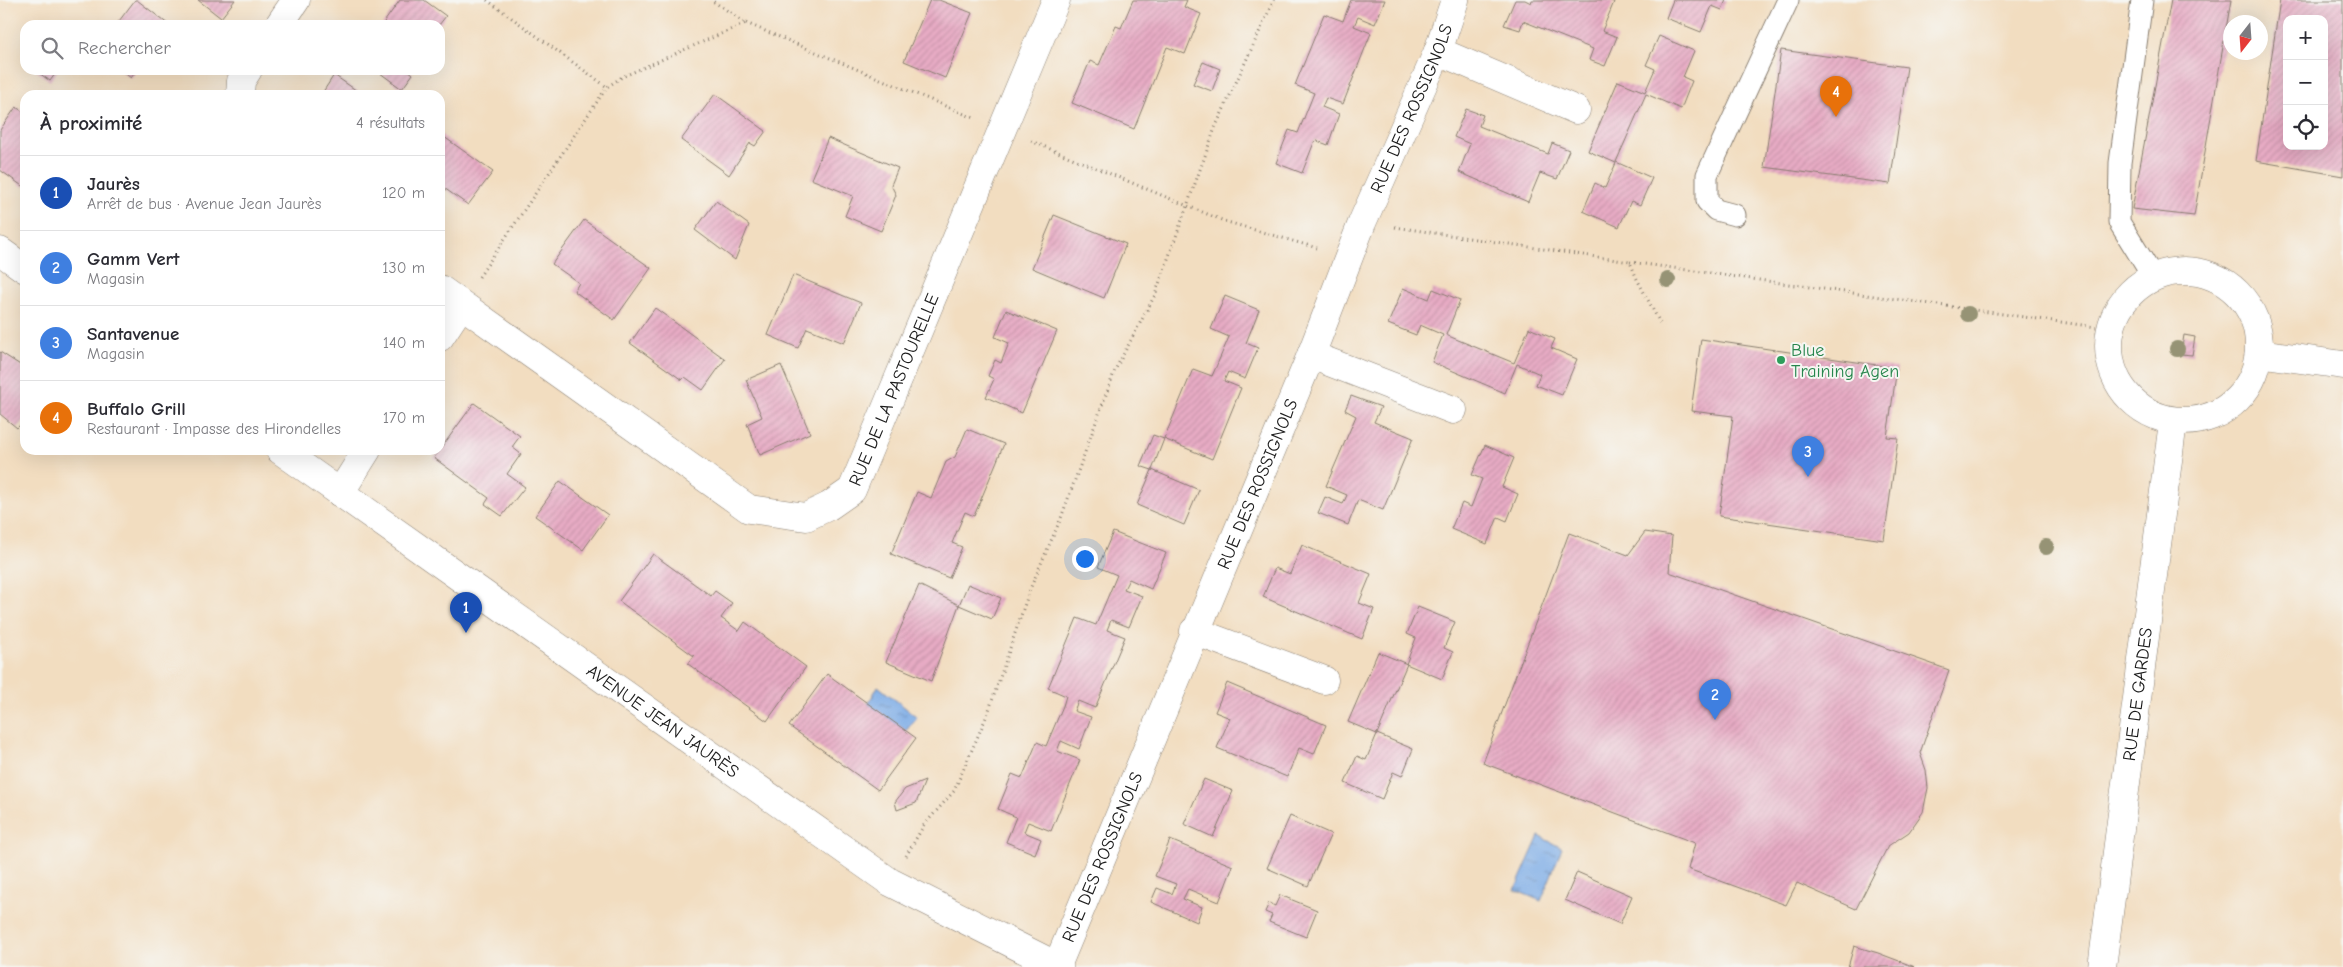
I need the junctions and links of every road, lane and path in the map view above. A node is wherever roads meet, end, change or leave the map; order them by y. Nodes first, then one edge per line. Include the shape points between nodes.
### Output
1 (296, 0) edge
2 (486, 0) edge
3 (711, 0) edge
4 (1056, 0) edge
5 (1274, 0) edge
6 (1455, 0) edge
7 (1788, 0) edge
8 (2142, 0) edge
9 (282, 20) edge
10 (746, 23) junction
11 (1438, 50) junction
12 (245, 75) edge
13 (607, 87) junction
14 (240, 90) edge
15 (1576, 110) dead end
16 (1002, 129) junction
17 (1188, 206) junction
18 (1735, 215) dead end
19 (1362, 223) junction
20 (0, 251) edge
21 (1349, 258) junction
22 (1630, 262) junction
23 (20, 265) edge
24 (2153, 277) junction
25 (450, 297) edge
26 (445, 317) edge
27 (1660, 323) dead end
28 (2096, 327) dead end
29 (2259, 353) junction
30 (1310, 355) junction
31 (2343, 365) edge
32 (1452, 410) dead end
33 (2173, 422) junction
34 (287, 455) edge
35 (364, 455) edge
36 (340, 493) junction
37 (1194, 631) junction
38 (1324, 680) dead end
39 (890, 882) junction
40 (1058, 966) edge
41 (2102, 967) edge

1 - 9 street
2 - 13 path
3 - 10 path
4 - 16 street, RUE DE LA PASTOURELLE
5 - 17 path via 1215,128
6 - 11 street, RUE DES ROSSIGNOLS
7 - 18 lane via 1707,175 1707,202 1716,210
8 - 24 lane via 2120,163 2119,222
10 - 13 path via 622,77
10 - 16 path
11 - 15 street
11 - 19 street, RUE DES ROSSIGNOLS
12 - 14 street
13 - 25 path
16 - 17 path
16 - 25 street, RUE DE LA PASTOURELLE via 852,490 830,506 806,517 748,509
17 - 21 path via 1224,221
17 - 39 path via 1155,294 1115,370 1095,420 1061,518 1030,589 988,713 954,791 924,825
19 - 21 street, RUE DES ROSSIGNOLS
19 - 22 path
20 - 23 street
21 - 30 street, RUE DES ROSSIGNOLS
22 - 27 path
22 - 28 path
24 - 29 street via 2178,271 2204,274 2228,285 2238,294 2257,327
24 - 33 street via 2125,299 2116,312 2108,337 2110,363 2119,385 2134,403 2154,416
25 - 26 street
29 - 31 street
29 - 33 street via 2253,376 2241,396 2222,411 2200,420
30 - 32 street
30 - 37 street, RUE DES ROSSIGNOLS
33 - 41 street, RUE DE GARDES
34 - 36 street, AVENUE JEAN JAURÈS
35 - 36 street
36 - 39 street, AVENUE JEAN JAURÈS
37 - 38 street
37 - 40 street, RUE DES ROSSIGNOLS
39 - 40 street, AVENUE JEAN JAURÈS

